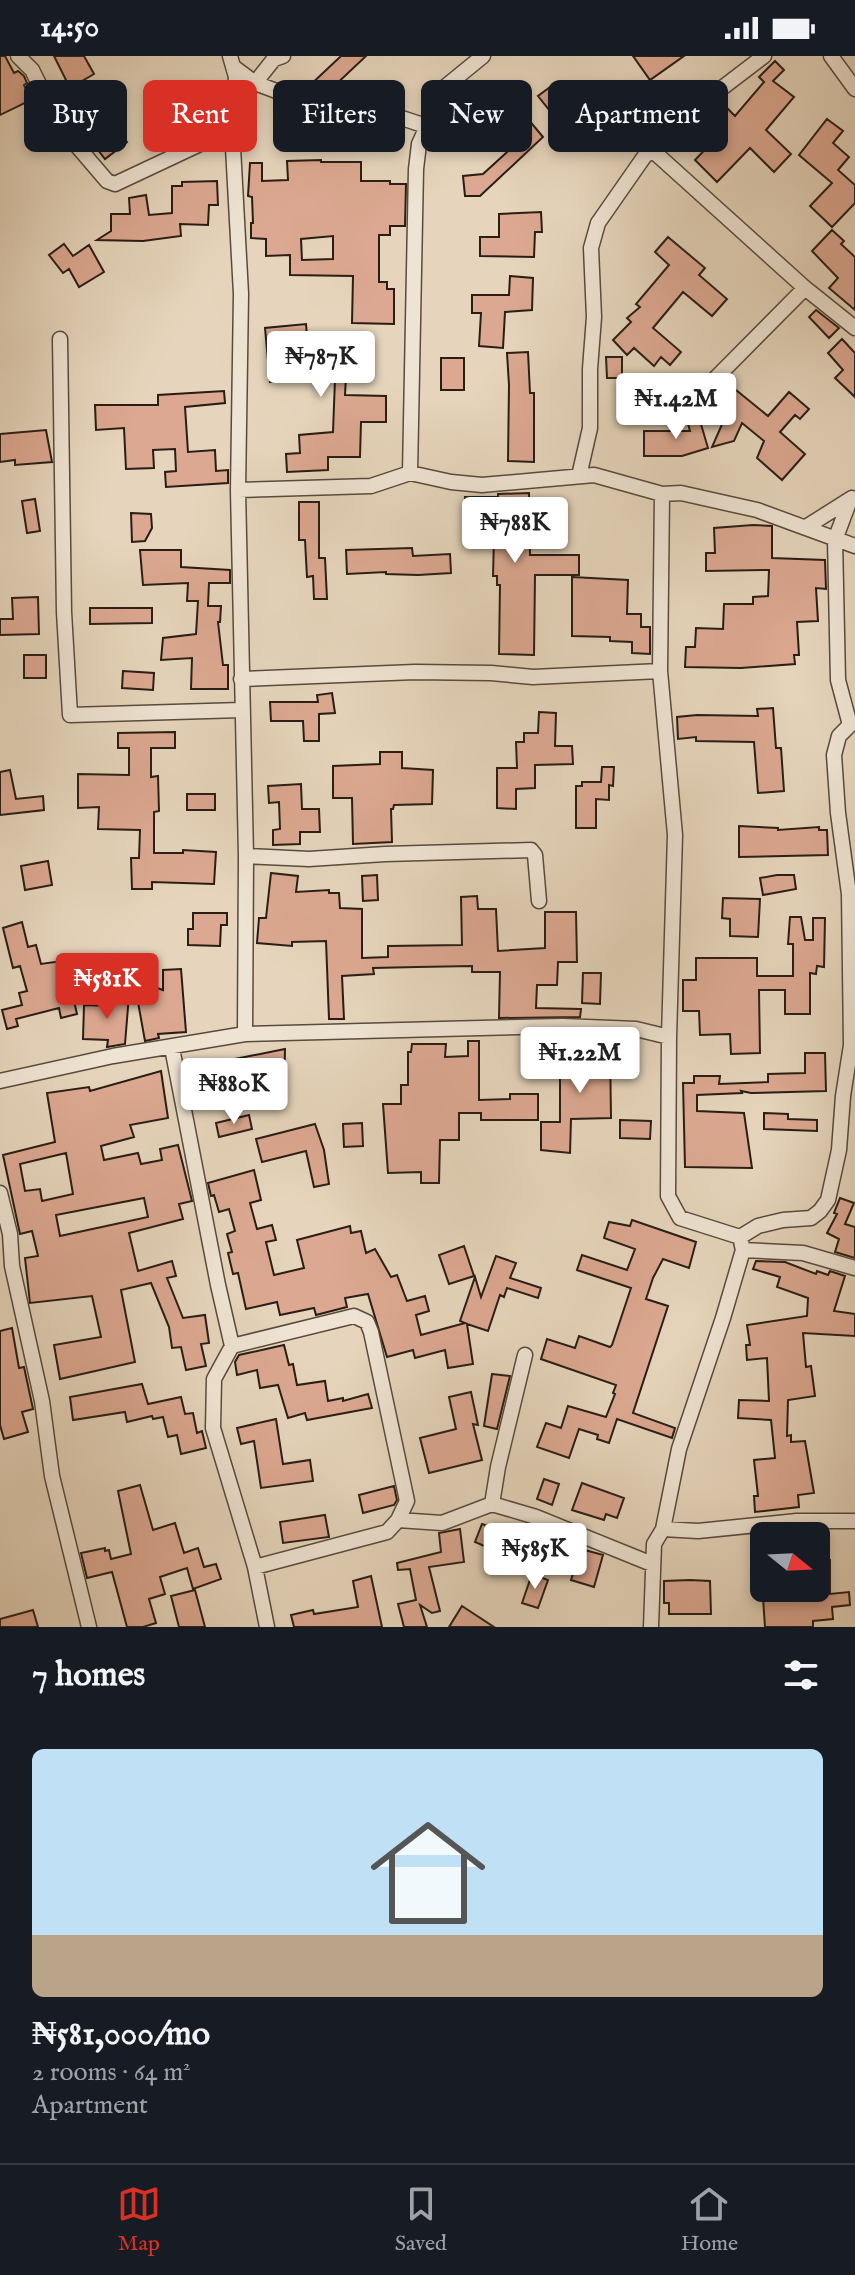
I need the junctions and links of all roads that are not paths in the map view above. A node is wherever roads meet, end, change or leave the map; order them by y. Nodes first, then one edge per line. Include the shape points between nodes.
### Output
1 (18, 56) edge
2 (283, 56) edge
3 (483, 56) edge
4 (764, 56) edge
5 (831, 56) edge
6 (233, 62) edge
7 (252, 80) edge
8 (257, 80) edge
9 (454, 80) edge
10 (728, 83) edge
11 (257, 84) edge
12 (855, 89) edge
13 (421, 124) edge
14 (421, 139) edge
15 (183, 152) edge
16 (233, 152) edge
17 (650, 152) edge
18 (654, 152) edge
19 (805, 288) junction
20 (855, 328) edge
21 (60, 339) dead end
22 (699, 395) dead end
23 (410, 473) junction
24 (579, 476) junction
25 (238, 490) junction
26 (662, 494) junction
27 (853, 497) edge
28 (806, 527) junction
29 (835, 540) junction
30 (855, 546) edge
31 (660, 671) junction
32 (241, 679) junction
33 (242, 710) junction
34 (853, 725) edge
35 (246, 856) junction
36 (539, 901) dead end
37 (245, 1034) junction
38 (669, 1037) junction
39 (172, 1048) junction
40 (0, 1081) edge
41 (0, 1193) edge
42 (741, 1243) junction
43 (855, 1268) edge
44 (232, 1346) junction
45 (525, 1355) dead end
46 (492, 1504) junction
47 (398, 1520) junction
48 (855, 1521) edge
49 (663, 1529) junction
50 (652, 1564) junction
51 (255, 1567) junction
52 (89, 1627) edge
53 (267, 1627) edge
54 (651, 1627) edge

1 - 15 street via 32,70 60,126 107,181 115,184
2 - 8 street
3 - 9 street
4 - 10 street
5 - 12 street
6 - 7 street
11 - 13 street via 307,99 362,105
14 - 23 street via 416,169
16 - 25 street via 241,294
17 - 24 street via 611,201 591,248 590,428
18 - 19 street
19 - 20 street
19 - 22 street
21 - 33 street via 70,715
23 - 24 street via 482,485
23 - 25 street via 371,486
24 - 26 street via 594,475
25 - 32 street
26 - 28 street via 723,501
26 - 31 street
27 - 28 street
27 - 29 street
28 - 29 street
29 - 30 street
29 - 34 street via 838,680
31 - 32 street
31 - 38 street via 675,835
32 - 33 street
33 - 35 street
34 - 42 street via 839,736 834,755 849,894 851,1045 839,1150 828,1200 820,1211 811,1218 758,1226
35 - 36 street via 309,859 531,850
35 - 37 street
37 - 38 street via 562,1026 636,1029
37 - 39 street
38 - 42 street via 668,1196 680,1218
39 - 40 street
39 - 44 street
41 - 52 street via 52,1476
42 - 43 street
42 - 49 street via 723,1318 679,1449
44 - 47 street via 354,1316 367,1322 407,1501
44 - 51 street via 214,1379 213,1428
45 - 46 street
46 - 47 street via 442,1523
46 - 50 street
47 - 51 street via 387,1532
48 - 49 street
49 - 50 street via 654,1544
50 - 54 street
51 - 53 street

